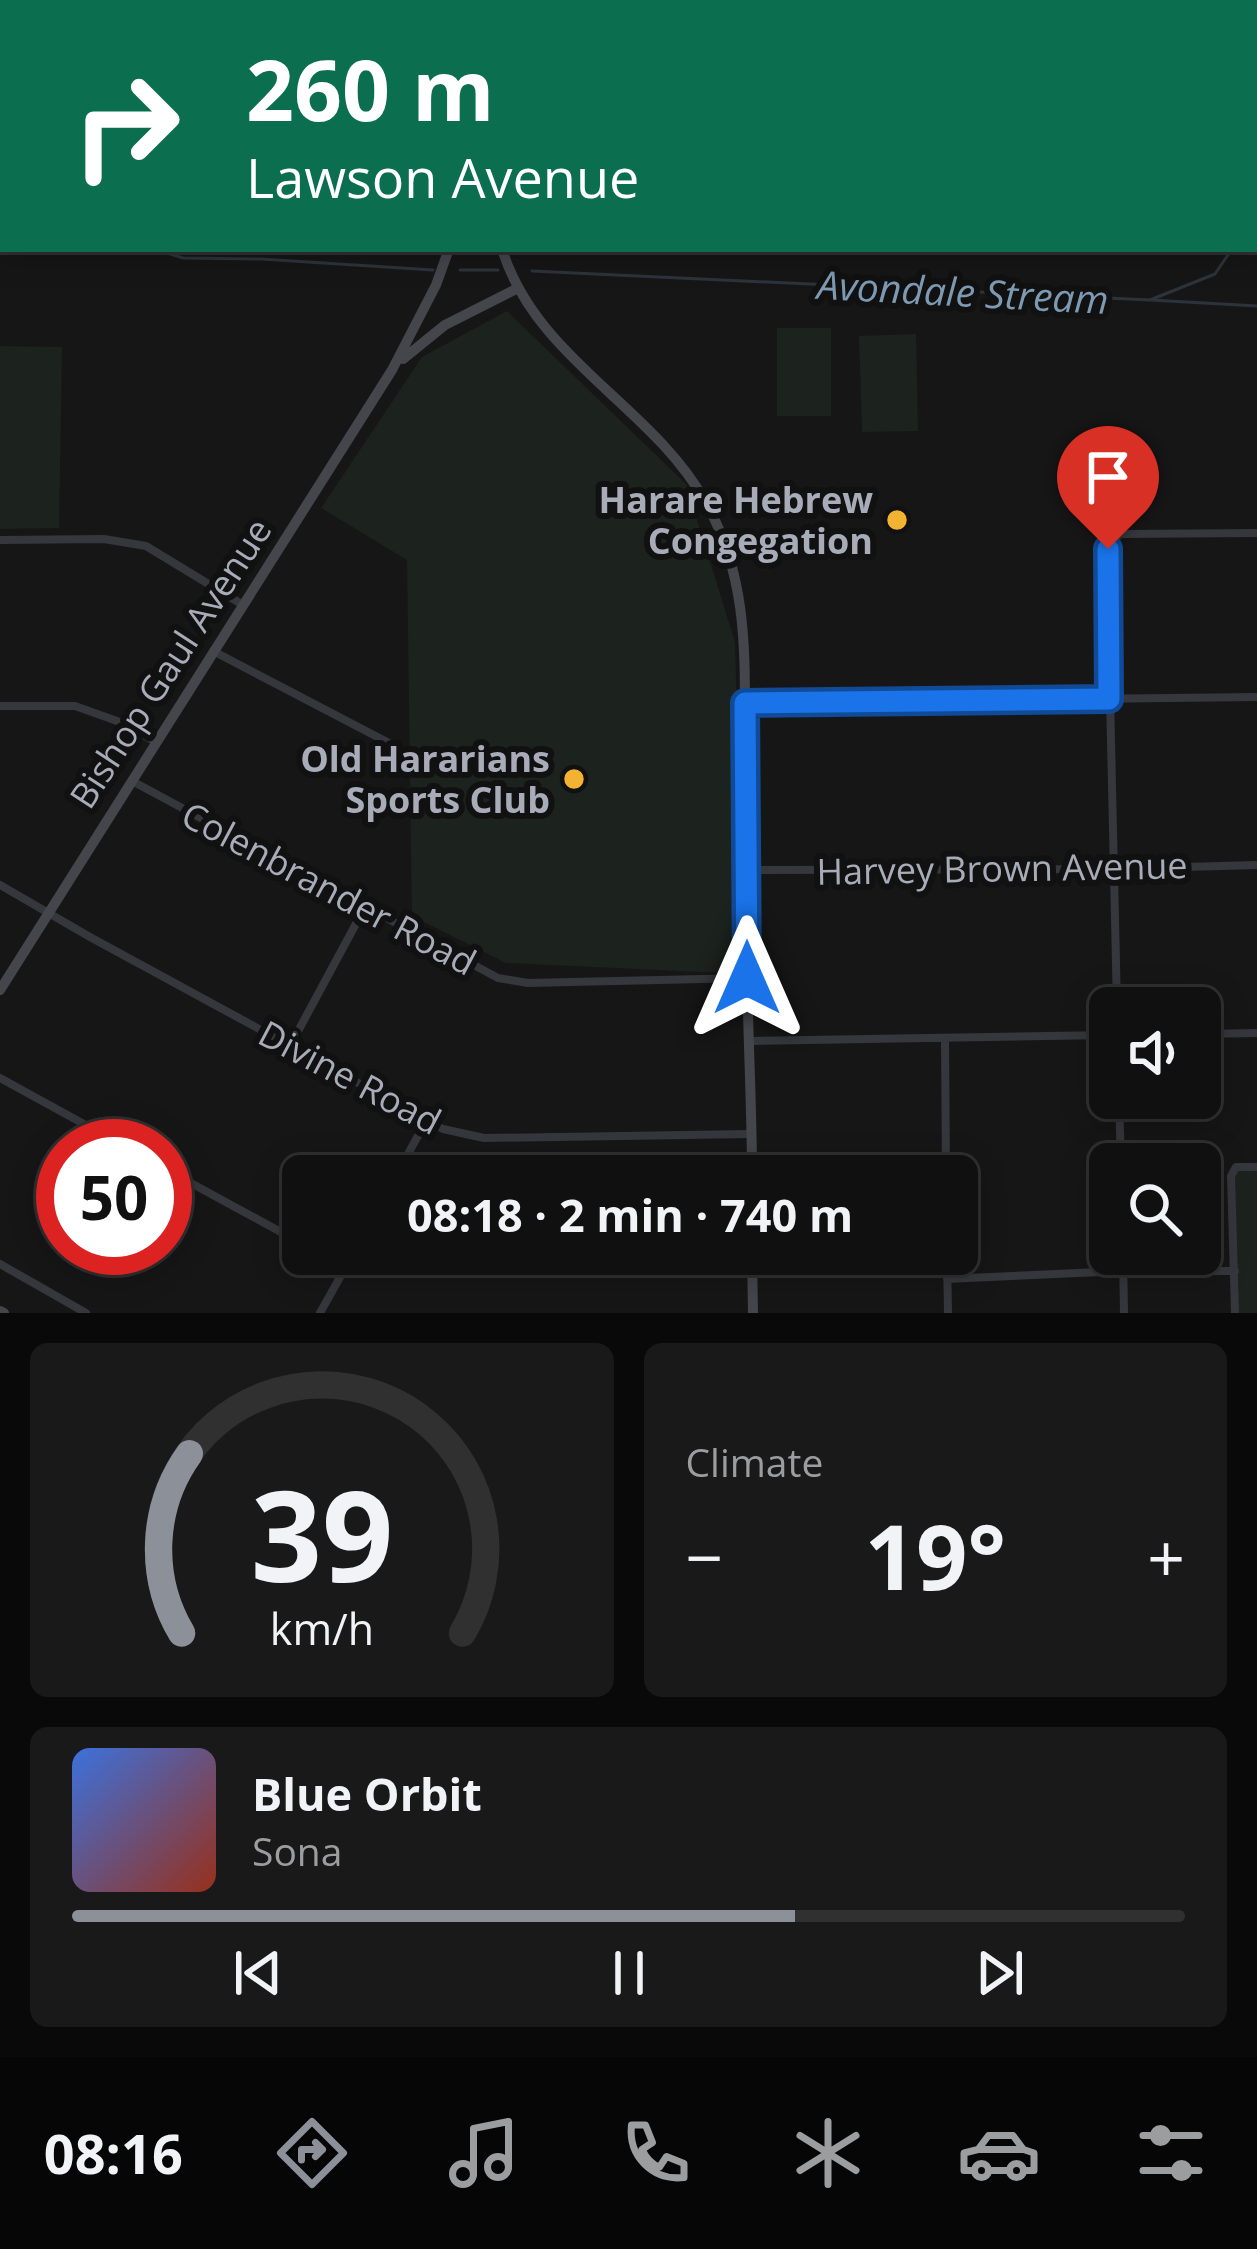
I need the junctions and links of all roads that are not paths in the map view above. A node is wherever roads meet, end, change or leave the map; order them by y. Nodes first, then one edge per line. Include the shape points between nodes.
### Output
1 (448, 252) edge
2 (503, 252) edge
3 (518, 288) junction
4 (392, 370) junction
5 (1257, 532) edge
6 (0, 540) edge
7 (243, 604) junction
8 (213, 651) junction
9 (1257, 697) edge
10 (1109, 699) junction
11 (745, 703) junction
12 (0, 706) edge
13 (156, 742) junction
14 (389, 743) dead end
15 (131, 780) junction
16 (1257, 865) edge
17 (1112, 869) junction
18 (747, 870) junction
19 (0, 886) edge
20 (365, 907) junction
21 (46, 913) junction
22 (747, 978) junction
23 (1116, 987) edge
24 (0, 990) edge
25 (1257, 1033) edge
26 (1221, 1034) edge
27 (1089, 1035) edge
28 (945, 1038) junction
29 (749, 1041) junction
30 (290, 1046) junction
31 (0, 1078) edge
32 (75, 1119) edge
33 (426, 1120) junction
34 (752, 1134) junction
35 (407, 1155) edge
36 (752, 1155) edge
37 (946, 1155) edge
38 (1257, 1167) edge
39 (192, 1183) edge
40 (282, 1232) edge
41 (0, 1264) edge
42 (1221, 1271) edge
43 (1235, 1271) junction
44 (1089, 1273) edge
45 (342, 1275) edge
46 (752, 1275) edge
47 (947, 1275) edge
48 (1123, 1275) edge
49 (947, 1279) junction
50 (86, 1313) edge
51 (320, 1313) edge
52 (752, 1313) edge
53 (948, 1313) edge
54 (1124, 1313) edge
55 (1235, 1313) edge

1 - 4 main road
2 - 3 main road
3 - 4 main road via 432,333
3 - 11 main road via 561,348 679,462 708,506 743,615
4 - 7 main road, Bishop Gaul Avenue
5 - 10 street via 1114,537
6 - 7 street via 104,538 146,546
7 - 8 main road, Bishop Gaul Avenue
8 - 13 main road, Bishop Gaul Avenue
8 - 14 street
9 - 10 street
10 - 11 street
10 - 17 street
11 - 18 main road
12 - 13 street via 75,706
13 - 15 main road, Bishop Gaul Avenue
15 - 20 street, Colenbrander Road
15 - 21 main road, Bishop Gaul Avenue
16 - 17 street, Harvey Brown Avenue
17 - 18 street, Harvey Brown Avenue
17 - 23 street
18 - 22 main road
19 - 21 street, Divine Road
20 - 22 street, Colenbrander Road via 513,982
20 - 30 street
21 - 24 main road, Bishop Gaul Avenue
21 - 30 street, Divine Road
22 - 29 main road
25 - 26 street
27 - 28 street
28 - 29 street
28 - 37 street
29 - 34 main road
30 - 33 street, Divine Road
31 - 32 street
33 - 34 street, Divine Road via 484,1138
33 - 35 street
34 - 36 main road
38 - 43 street via 1236,1167 1231,1176
39 - 40 street
41 - 50 street
42 - 43 street
43 - 55 street
44 - 49 street
45 - 51 street
46 - 52 main road
47 - 49 street
48 - 54 street
49 - 53 street

